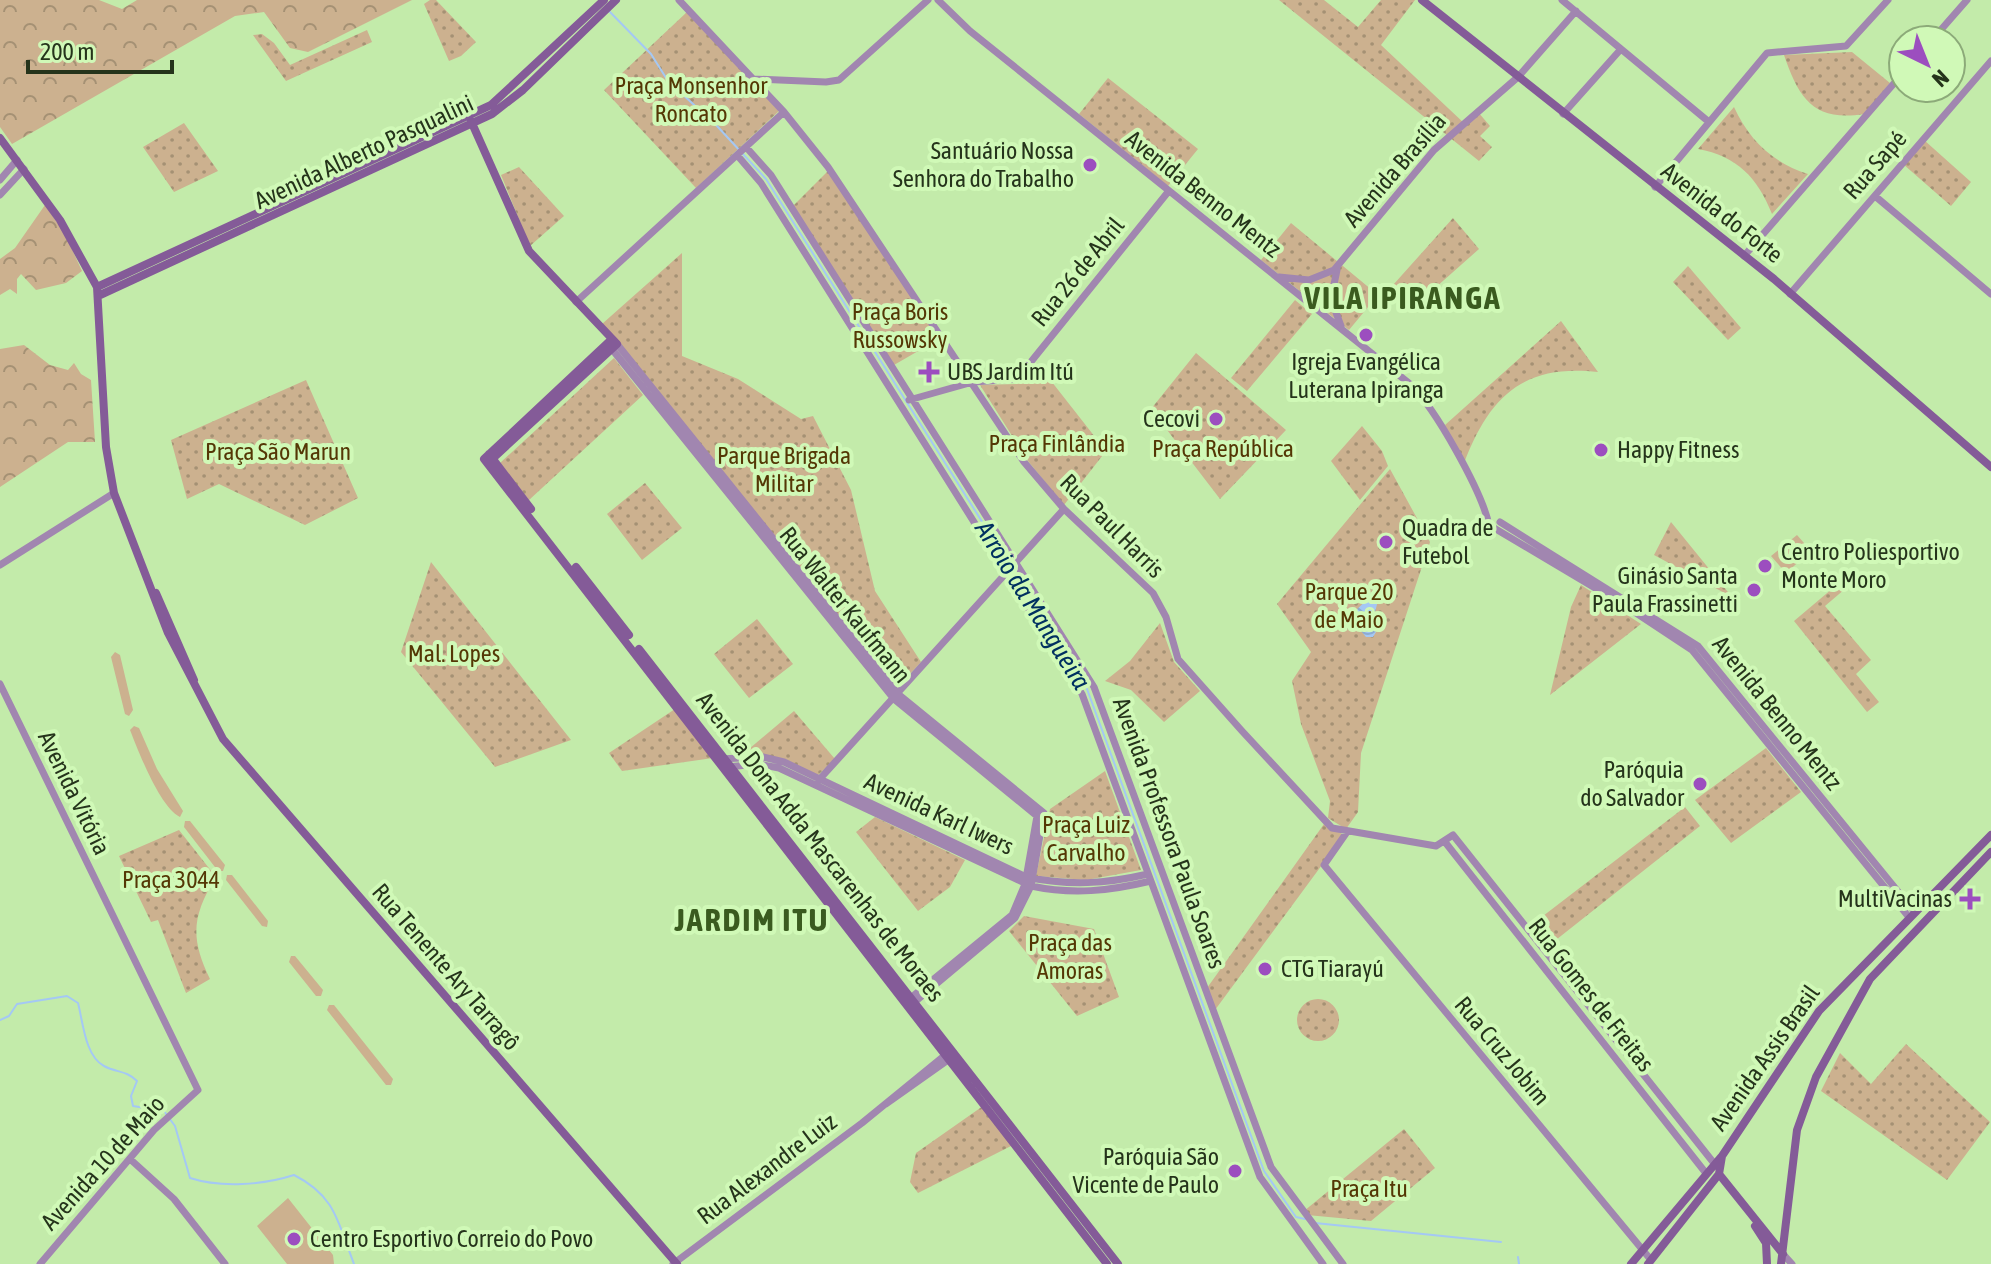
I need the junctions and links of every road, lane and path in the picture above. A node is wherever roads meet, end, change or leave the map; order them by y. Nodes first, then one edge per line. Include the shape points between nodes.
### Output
1 (604, 0) edge
2 (616, 0) edge
3 (679, 0) edge
4 (928, 0) edge
5 (938, 0) edge
6 (1422, 0) edge
7 (1562, 0) edge
8 (1888, 0) edge
9 (1967, 0) edge
10 (1576, 11) junction
11 (1946, 24) edge
12 (1621, 49) junction
13 (1991, 61) edge
14 (1518, 77) junction
15 (753, 79) junction
16 (779, 80) junction
17 (1887, 91) edge
18 (767, 93) junction
19 (784, 112) junction
20 (1563, 114) junction
21 (471, 121) junction
22 (1709, 122) junction
23 (0, 138) edge
24 (741, 151) junction
25 (17, 160) junction
26 (24, 169) junction
27 (761, 173) junction
28 (0, 180) edge
29 (1655, 187) junction
30 (1168, 192) junction
31 (0, 195) edge
32 (1875, 196) junction
33 (1744, 256) junction
34 (1343, 261) junction
35 (1270, 272) junction
36 (1320, 278) junction
37 (1309, 280) junction
38 (98, 292) junction
39 (1331, 294) junction
40 (1790, 294) junction
41 (1991, 294) edge
42 (1297, 296) junction
43 (576, 302) junction
44 (1317, 311) junction
45 (1350, 336) junction
46 (612, 344) junction
47 (973, 382) junction
48 (906, 401) junction
49 (1991, 467) edge
50 (114, 493) junction
51 (1064, 509) junction
52 (0, 565) edge
53 (1010, 566) junction
54 (0, 684) edge
55 (896, 696) junction
56 (726, 763) junction
57 (817, 782) junction
58 (1347, 832) junction
59 (1991, 835) edge
60 (1445, 842) junction
61 (1980, 844) junction
62 (1990, 854) edge
63 (1150, 878) junction
64 (1029, 881) junction
65 (1910, 913) junction
66 (911, 1002) junction
67 (952, 1053) junction
68 (198, 1090) joint
69 (1700, 1147) junction
70 (1691, 1154) junction
71 (1722, 1156) junction
72 (1260, 1157) junction
73 (130, 1159) junction
74 (1713, 1162) junction
75 (1705, 1172) junction
76 (1719, 1174) junction
77 (1750, 1215) junction
78 (1773, 1240) junction
79 (1643, 1252) junction
80 (1782, 1259) edge
81 (1650, 1262) edge
82 (675, 1263) edge
83 (40, 1264) edge
84 (225, 1264) edge
85 (1107, 1264) edge
86 (1118, 1264) edge
87 (1323, 1264) edge
88 (1343, 1264) edge
89 (1631, 1264) edge
90 (1768, 1264) edge
91 (1792, 1264) edge

1 - 21 main road, Avenida Alberto Pasqualini
2 - 21 main road, Avenida Alberto Pasqualini via 523,90 496,112
3 - 15 street, Rua Paul Harris
4 - 16 street via 835,81
5 - 30 street, Avenida Benno Mentz
6 - 14 main road, Avenida do Forte
7 - 10 street
8 - 22 street via 1850,44 1767,53
9 - 11 street
10 - 12 street
10 - 14 street, Avenida Brasília
12 - 20 street
12 - 22 street
13 - 32 street, Rua Sapé
14 - 20 main road, Avenida do Forte
14 - 34 street, Avenida Brasília via 1434,150
15 - 16 street
15 - 18 street, Rua Paul Harris
16 - 18 street
17 - 33 street
18 - 19 street, Rua Paul Harris
19 - 24 street
19 - 47 street, Rua Paul Harris via 828,167
20 - 29 main road, Avenida do Forte
21 - 38 main road, Avenida Alberto Pasqualini
21 - 43 main road, Rua Walter Kaufmann via 529,251
22 - 29 street
23 - 25 main road, Rua Tenente Ary Tarragô
24 - 27 street, Avenida Professora Paula Soares
24 - 43 street
25 - 26 main road, Rua Tenente Ary Tarragô
25 - 28 street
26 - 31 street
26 - 38 main road, Rua Tenente Ary Tarragô via 68,232
27 - 48 street, Avenida Professora Paula Soares
27 - 48 street, Avenida Professora Paula Soares
29 - 33 main road, Avenida do Forte
30 - 35 street, Avenida Benno Mentz
30 - 47 street, Rua 26 de Abril via 1019,377
32 - 40 street, Rua Sapé
32 - 41 street
33 - 40 main road, Avenida do Forte
34 - 36 street, Avenida Brasília
34 - 39 street, Avenida Brasília
35 - 37 street, Avenida Brasília via 1288,280
35 - 42 street, Avenida Benno Mentz
36 - 37 street, Avenida Brasília
36 - 39 street
37 - 42 street
38 - 50 main road, Rua Tenente Ary Tarragô via 106,447
39 - 44 street via 1326,308
39 - 45 street via 1337,320
40 - 49 main road, Avenida do Forte
42 - 44 street, Avenida Benno Mentz
43 - 46 main road, Rua Walter Kaufmann
44 - 45 street, Avenida Benno Mentz
45 - 65 street, Avenida Benno Mentz via 1424,398 1491,516 1489,525 1499,524 1692,650
46 - 55 street, Rua Walter Kaufmann
46 - 56 main road, Avenida Dona Adda Mascarenhas de Moraes via 488,459
47 - 48 street, Rua 26 de Abril
47 - 51 street, Rua Paul Harris via 1024,462
48 - 53 street, Avenida Professora Paula Soares
48 - 53 street, Avenida Professora Paula Soares
50 - 52 street
50 - 82 main road, Rua Tenente Ary Tarragô via 168,633 223,739
51 - 53 street
51 - 58 street, Rua Paul Harris via 1153,593 1178,659 1324,822
53 - 55 street
53 - 63 street, Avenida Professora Paula Soares via 1082,694
53 - 72 street, Avenida Professora Paula Soares via 1094,687
54 - 68 street, Avenida Vitória
55 - 57 street
55 - 64 street, Rua Walter Kaufmann via 1039,813
56 - 57 street, Avenida Karl Iwers via 768,765
56 - 66 main road, Avenida Dona Adda Mascarenhas de Moraes
57 - 64 street, Avenida Karl Iwers
58 - 60 street via 1434,846
58 - 79 street, Rua Cruz Jobim via 1324,865
59 - 61 main road, Avenida Assis Brasil
60 - 69 street, Rua Gomes de Freitas via 1453,835
60 - 70 street, Rua Gomes de Freitas
61 - 62 street
61 - 65 main road, Avenida Assis Brasil
62 - 80 main road, Avenida Assis Brasil via 1870,979 1816,1077 1797,1130
63 - 64 street, Avenida Karl Iwers via 1089,892 1059,892
63 - 72 street, Avenida Professora Paula Soares
64 - 66 street via 1015,918
65 - 71 main road, Avenida Assis Brasil via 1797,1038
66 - 67 main road, Avenida Dona Adda Mascarenhas de Moraes
67 - 82 street, Rua Alexandre Luiz
67 - 85 main road, Avenida Dona Adda Mascarenhas de Moraes
67 - 86 main road, Avenida Dona Adda Mascarenhas de Moraes
68 - 73 street, Avenida 10 de Maio
69 - 70 street
69 - 74 street, Rua Gomes de Freitas
70 - 75 street, Rua Gomes de Freitas
71 - 74 main road
71 - 76 main road, Avenida Assis Brasil
72 - 87 street, Avenida Professora Paula Soares via 1260,1177
72 - 88 street, Avenida Professora Paula Soares
73 - 83 street, Avenida 10 de Maio
73 - 84 street via 174,1199
74 - 75 main road
75 - 79 main road
76 - 77 main road
76 - 81 main road
77 - 78 main road
77 - 90 main road via 1766,1243
78 - 80 main road
78 - 90 main road
79 - 81 street, Rua Cruz Jobim
79 - 89 main road
80 - 91 street

